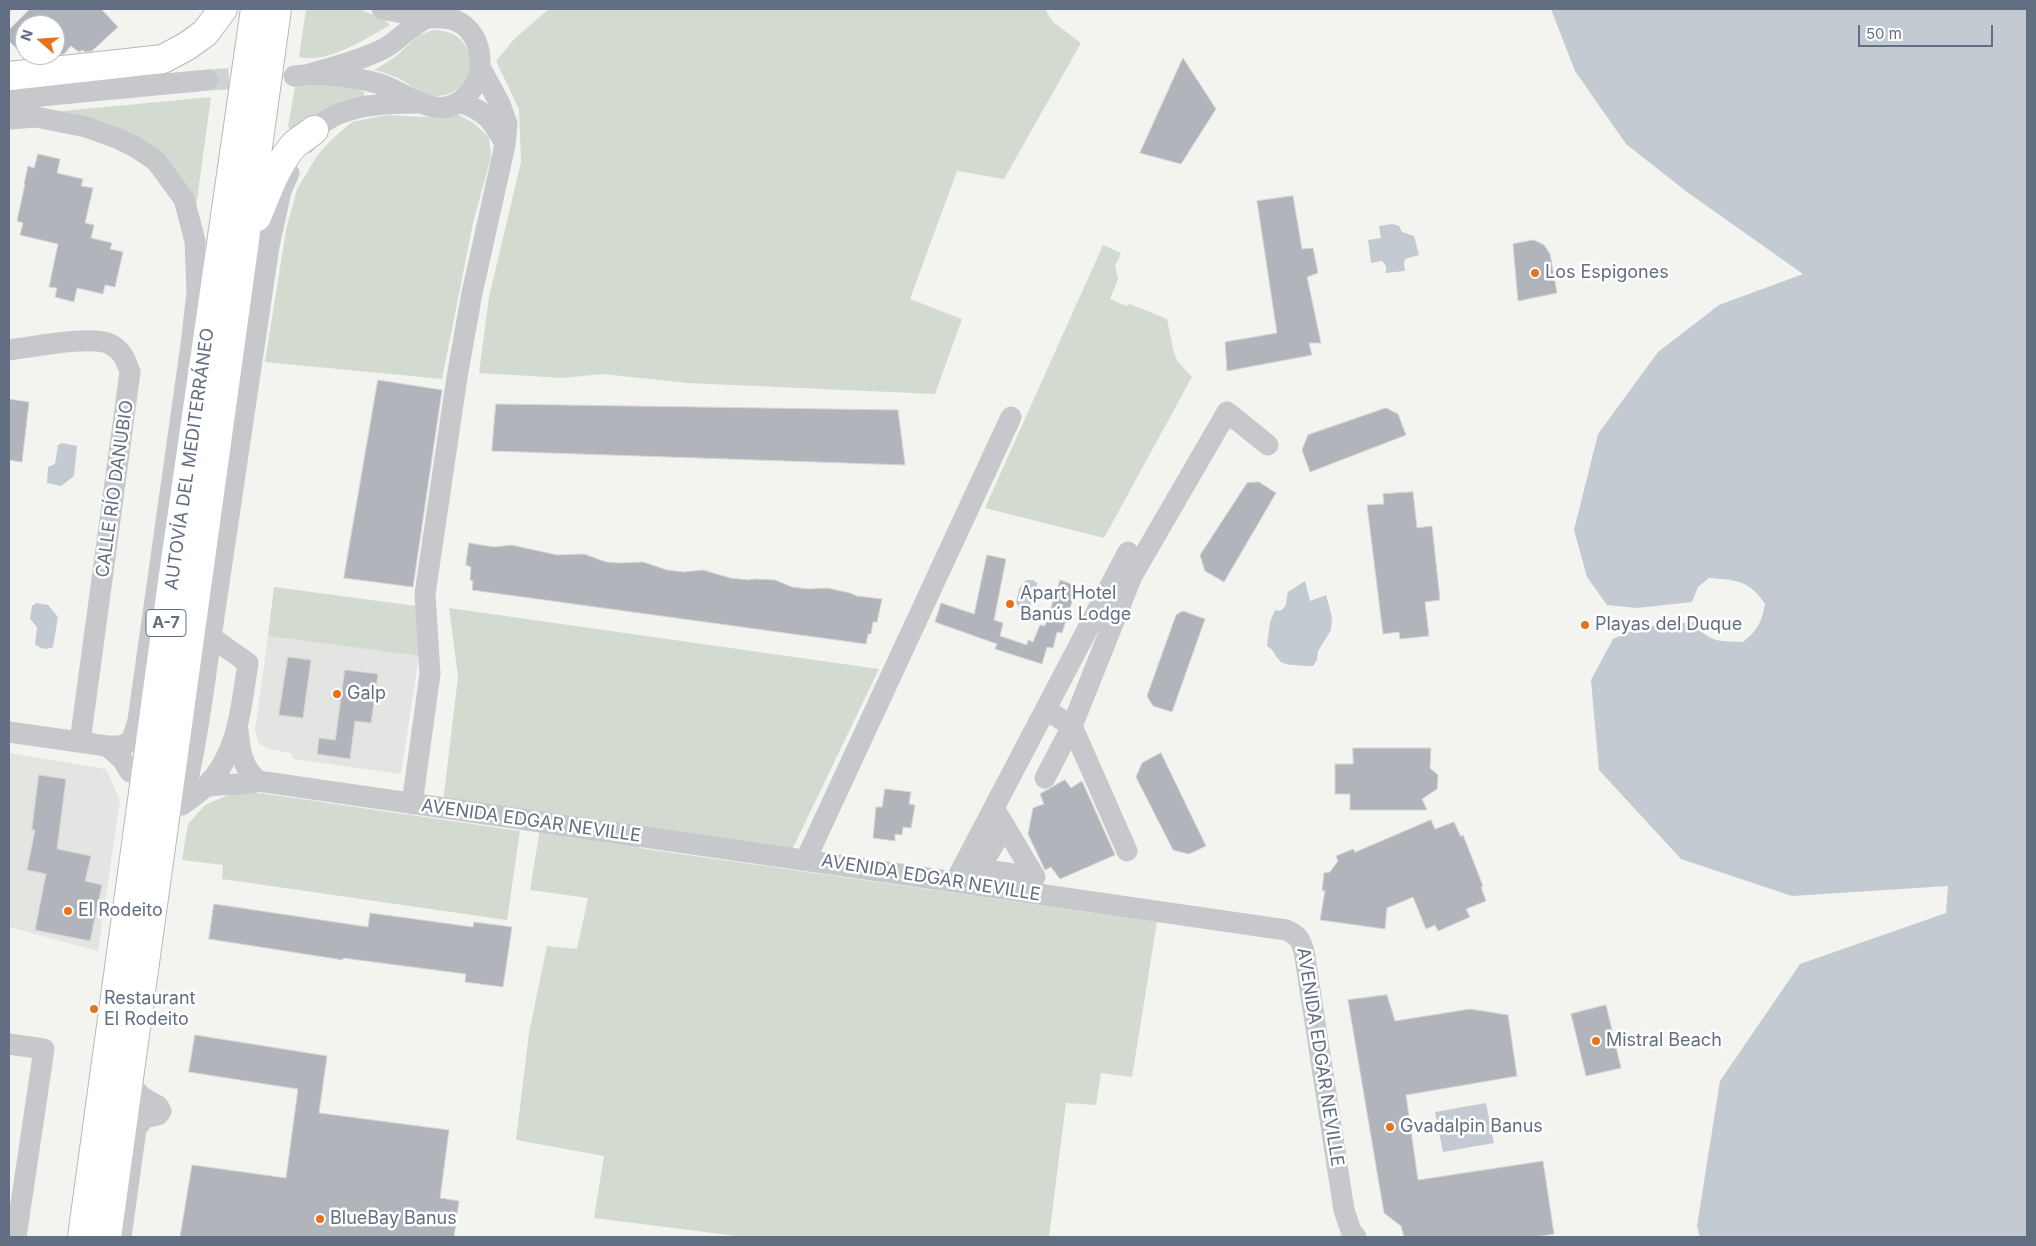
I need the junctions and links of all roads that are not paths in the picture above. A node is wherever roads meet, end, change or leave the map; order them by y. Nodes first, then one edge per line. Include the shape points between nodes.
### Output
1 (223, 9) edge
2 (255, 9) edge
3 (277, 9) edge
4 (382, 9) edge
5 (462, 14) edge
6 (429, 18) junction
7 (480, 67) junction
8 (9, 76) edge
9 (208, 80) tunnel mouth
10 (9, 99) edge
11 (460, 102) junction
12 (419, 103) junction
13 (9, 118) edge
14 (314, 130) junction
15 (505, 145) junction
16 (243, 248) junction
17 (9, 350) edge
18 (184, 396) junction
19 (1011, 417) dead end
20 (1268, 445) dead end
21 (184, 501) junction
22 (1128, 552) dead end
23 (172, 582) junction
24 (211, 637) junction
25 (140, 703) junction
26 (1046, 710) junction
27 (1072, 726) junction
28 (238, 730) junction
29 (9, 732) edge
30 (80, 742) junction
31 (107, 746) junction
32 (130, 772) joint
33 (1045, 778) dead end
34 (258, 781) junction
35 (205, 787) junction
36 (412, 804) junction
37 (182, 805) junction
38 (140, 811) junction
39 (1128, 851) dead end
40 (806, 859) junction
41 (955, 882) junction
42 (140, 995) junction
43 (9, 1044) edge
44 (128, 1082) junction
45 (16, 1237) edge
46 (82, 1237) edge
47 (107, 1237) edge
48 (121, 1237) edge
49 (1356, 1237) edge

1 - 8 highway via 204,33 163,58
2 - 21 highway, AUTOVÍA DEL MEDITERRÁNEO / A-7
3 - 16 highway, AUTOVÍA DEL MEDITERRÁNEO / A-7
4 - 6 street
5 - 6 street
5 - 7 street via 476,40
6 - 12 street via 385,48 358,60 300,75 357,79 382,85
7 - 11 street via 478,80
7 - 15 street via 507,124
9 - 10 street
11 - 12 street via 437,107
11 - 15 street via 486,115
12 - 14 street via 365,106 340,114
13 - 18 street via 36,117 86,127 119,139 156,161 184,199 195,241 197,292
14 - 16 highway via 295,145 286,158 270,185
14 - 24 street via 289,173 274,218
15 - 36 street via 472,293 426,584 430,674
16 - 42 highway, AUTOVÍA DEL MEDITERRÁNEO / A-7
17 - 30 street, CALLE RÍO DANUBIO via 93,340 110,344 124,355 130,372
18 - 21 highway
18 - 25 street
19 - 40 street
20 - 27 street via 1227,412 1132,576
21 - 23 highway, AUTOVÍA DEL MEDITERRÁNEO / A-7
22 - 26 street
23 - 25 highway
23 - 38 highway, AUTOVÍA DEL MEDITERRÁNEO / A-7
24 - 28 street via 248,663
24 - 37 street via 194,751
25 - 31 street via 130,742 121,747
26 - 27 street
26 - 41 street via 999,817
27 - 33 street
27 - 39 street
28 - 34 street via 245,766
28 - 35 street via 220,767
29 - 30 street
30 - 31 street
31 - 32 street via 122,759
32 - 38 highway
34 - 35 street, AVENIDA EDGAR NEVILLE via 248,785
34 - 36 street, AVENIDA EDGAR NEVILLE
35 - 37 street
36 - 40 street, AVENIDA EDGAR NEVILLE
37 - 42 highway via 171,844 156,938
38 - 46 highway, AUTOVÍA DEL MEDITERRÁNEO / A-7
40 - 41 street, AVENIDA EDGAR NEVILLE
41 - 49 street, AVENIDA EDGAR NEVILLE via 1280,929 1300,937 1344,1210
42 - 44 highway, AUTOVÍA DEL MEDITERRÁNEO / A-7
43 - 45 street via 44,1049
44 - 47 highway, AUTOVÍA DEL MEDITERRÁNEO / A-7
44 - 48 street via 161,1111 158,1115 144,1118 136,1130

